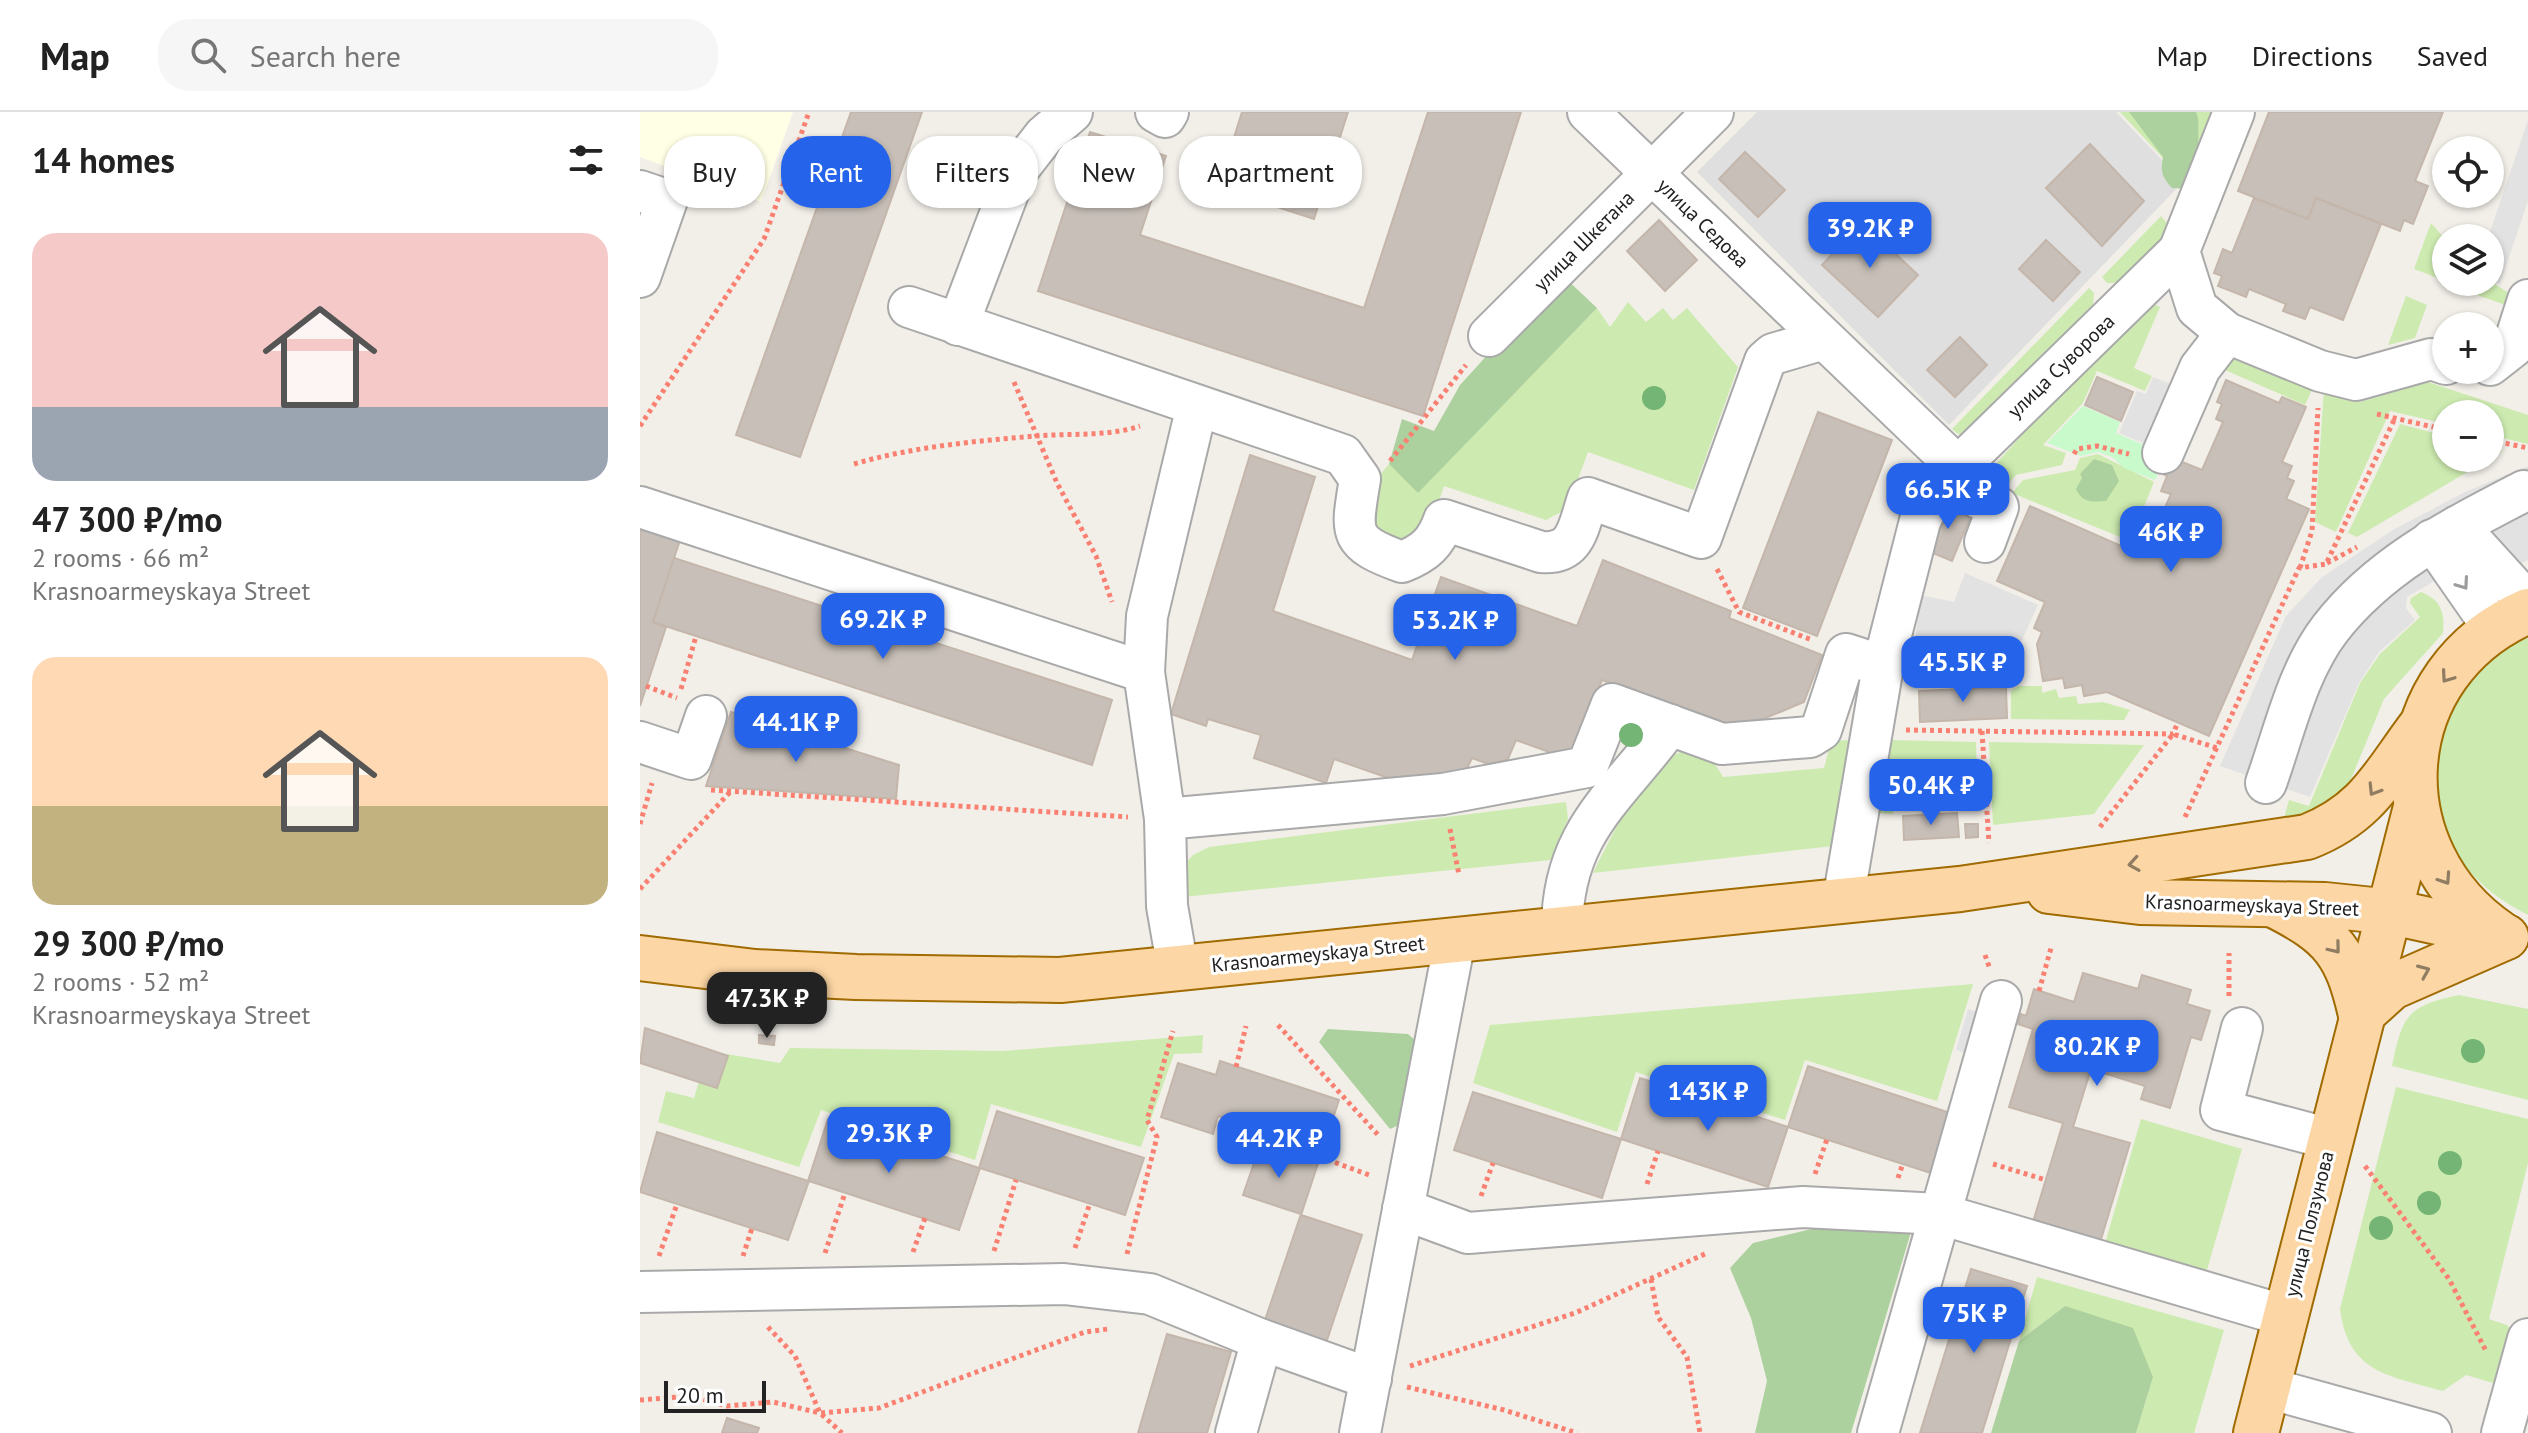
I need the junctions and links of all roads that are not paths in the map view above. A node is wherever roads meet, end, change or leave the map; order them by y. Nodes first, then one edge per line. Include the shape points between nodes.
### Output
1 (1072, 112) edge
2 (1156, 112) edge
3 (1168, 112) edge
4 (1588, 112) edge
5 (1713, 112) edge
6 (2234, 112) edge
7 (1651, 174) junction
8 (640, 191) edge
9 (2179, 251) junction
10 (640, 277) edge
11 (2528, 300) edge
12 (909, 307) dead end
13 (958, 325) junction
14 (2227, 333) junction
15 (1489, 336) road end
16 (1824, 339) junction
17 (2504, 354) edge
18 (2432, 359) edge
19 (1197, 406) junction
20 (2163, 453) road end
21 (1951, 474) junction
22 (2524, 491) dead end
23 (640, 507) edge
24 (2445, 533) junction
25 (1985, 542) dead end
26 (2517, 614) edge
27 (1864, 660) junction
28 (1144, 672) junction
29 (692, 707) road end
30 (1670, 725) junction
31 (2420, 727) junction
32 (640, 742) edge
33 (2266, 783) dead end
34 (2416, 807) junction
35 (1165, 819) junction
36 (1992, 864) junction
37 (1843, 901) junction
38 (2276, 906) junction
39 (2392, 912) junction
40 (1562, 930) junction
41 (1455, 940) junction
42 (2517, 942) edge
43 (640, 958) edge
44 (1178, 969) junction
45 (2001, 1001) dead end
46 (2361, 1015) junction
47 (2242, 1028) dead end
48 (2330, 1139) junction
49 (1407, 1190) junction
50 (1940, 1214) junction
51 (643, 1293) edge
52 (2286, 1316) junction
53 (2528, 1339) edge
54 (1262, 1340) junction
55 (1371, 1379) junction
56 (2268, 1388) junction
57 (1236, 1433) edge
58 (1360, 1433) edge
59 (1878, 1433) edge
60 (2256, 1433) edge
61 (2431, 1433) edge
62 (2502, 1433) edge

1 - 13 street via 1044,136 1016,172
2 - 3 street via 1165,117
4 - 7 street, улица Седова
5 - 7 street, улица Шкетана
6 - 9 street
7 - 15 street, улица Шкетана
7 - 16 street, улица Седова
8 - 10 street via 667,200
9 - 14 street via 2197,308
9 - 21 street, улица Суворова
11 - 17 street via 2513,347
12 - 13 street
13 - 19 street
14 - 18 street via 2356,380
14 - 20 street via 2200,368
16 - 19 street via 1765,361 1701,538 1588,498 1568,547 1557,553 1444,520 1434,543 1402,562 1369,550 1357,538 1352,528 1360,479 1343,455
16 - 21 street, улица Седова
19 - 28 street via 1147,616
21 - 25 street, улица Седова via 1998,507
21 - 27 street, улица Суворова via 1920,521
22 - 24 street
23 - 28 street
24 - 26 street
24 - 33 street via 2384,575 2329,631 2303,679
26 -> 31 main road via 2467,650 2445,677
27 - 30 street via 1821,730 1810,737 1722,744
27 - 37 street, улица Суворова
28 - 35 street
29 - 32 street via 691,759
30 - 35 street via 1612,704 1587,767 1443,794
30 - 40 street via 1598,810 1567,875
31 - 34 main road
31 -> 36 main road, Krasnoarmeyskaya Street via 2369,800 2334,827 2307,837
34 - 39 main road, улица Ползунова
34 -> 42 main road via 2424,839 2443,877 2479,918
35 - 44 street via 1167,906
36 - 37 main road, Krasnoarmeyskaya Street
36 - 38 main road, Krasnoarmeyskaya Street via 2140,902
37 - 40 main road, Krasnoarmeyskaya Street
38 - 39 main road, Krasnoarmeyskaya Street
38 -> 46 main road, улица Ползунова via 2313,925 2342,955
39 - 42 main road, Krasnoarmeyskaya Street
39 - 46 main road, улица Ползунова
40 - 41 main road, Krasnoarmeyskaya Street
41 - 44 main road, Krasnoarmeyskaya Street
41 - 49 street
46 -> 42 main road via 2392,987
43 - 44 main road, Krasnoarmeyskaya Street via 755,972 999,981
45 - 50 street
46 - 48 main road, улица Ползунова
47 - 48 street via 2221,1110
48 - 52 main road, улица Ползунова
49 - 50 street via 1468,1233 1803,1207
49 - 55 street
50 - 52 street
50 - 59 street
51 - 54 street via 1064,1284 1116,1309 1150,1294
52 - 56 main road, улица Ползунова
53 - 62 street
54 - 55 street
54 - 57 street
55 - 58 street
56 - 60 main road, улица Ползунова
56 - 61 street

